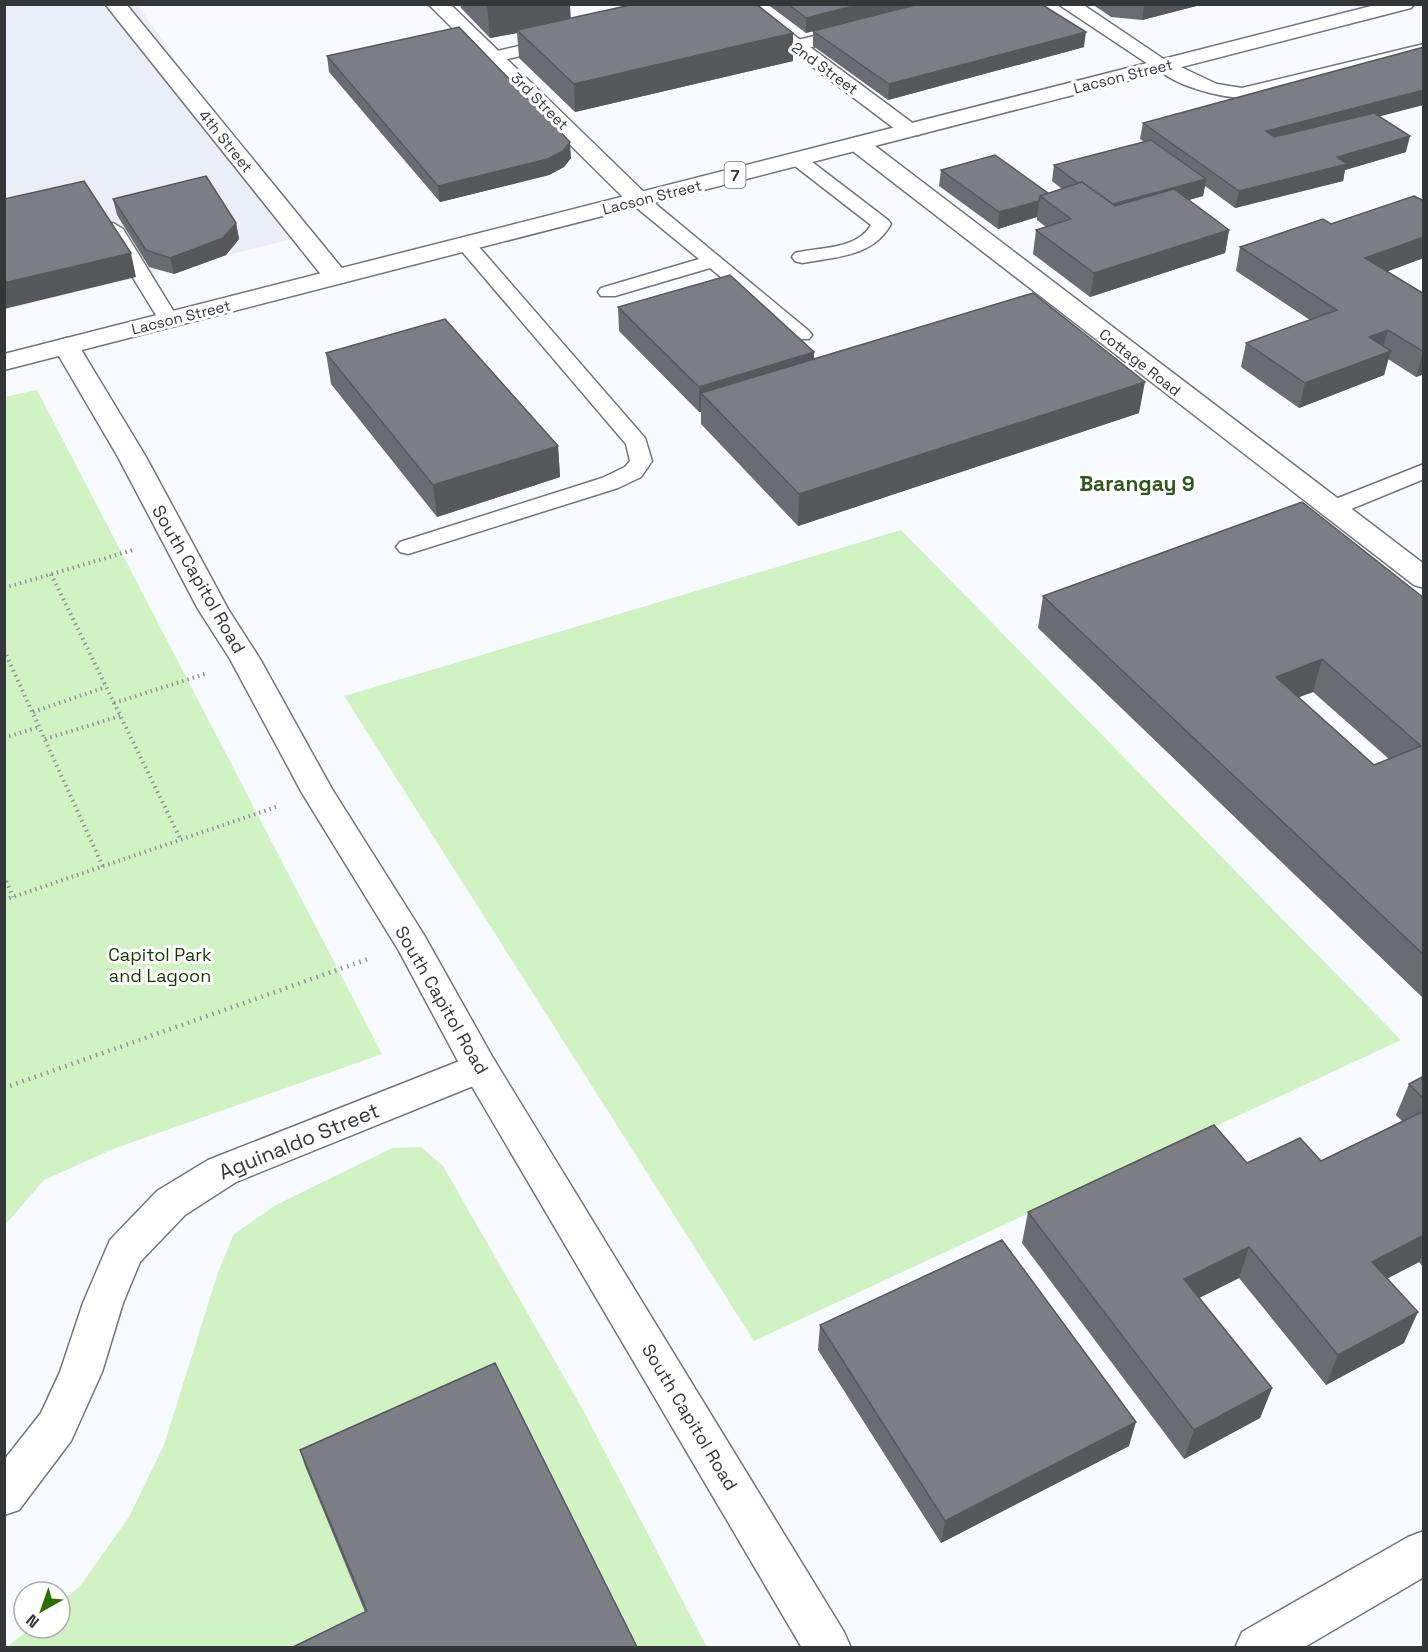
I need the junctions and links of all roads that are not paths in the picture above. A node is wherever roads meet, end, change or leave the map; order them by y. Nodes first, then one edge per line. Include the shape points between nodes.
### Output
1 (115, 4) edge
2 (438, 4) edge
3 (739, 4) edge
4 (1068, 4) edge
5 (1404, 4) edge
6 (864, 29) edge
7 (571, 39) edge
8 (795, 46) junction
9 (1424, 49) edge
10 (495, 57) junction
11 (1164, 66) junction
12 (911, 130) junction
13 (858, 144) junction
14 (797, 159) junction
15 (639, 200) junction
16 (100, 209) edge
17 (466, 244) junction
18 (802, 257) dead end
19 (714, 261) junction
20 (336, 277) junction
21 (608, 292) dead end
22 (169, 320) junction
23 (802, 335) dead end
24 (66, 346) junction
25 (4, 362) edge
26 (1424, 471) edge
27 (1331, 509) junction
28 (408, 547) dead end
29 (1424, 579) edge
30 (480, 1068) junction
31 (4, 1495) edge
32 (1424, 1552) edge
33 (828, 1647) edge
34 (1258, 1647) edge

1 - 20 street, 4th Street
2 - 10 street, 3rd Street
3 - 8 street, 2nd Street
4 - 11 street
5 - 11 street, Lacson Street / 7
6 - 8 lane
7 - 10 lane
8 - 12 street, 2nd Street
9 - 11 lane via 1242,93 1208,88
10 - 15 street, 3rd Street
11 - 12 street, Lacson Street / 7
12 - 13 street, Lacson Street / 7
13 - 14 street, Lacson Street / 7
13 - 27 street, Cottage Road
14 - 15 street, Lacson Street / 7
14 - 18 lane via 881,224 878,234 865,243
15 - 17 street, Lacson Street / 7
15 - 19 lane
16 - 22 lane
17 - 20 street, Lacson Street / 7
17 - 28 lane via 637,443 640,461 633,472 610,483
19 - 21 lane
19 - 23 lane
20 - 22 street, Lacson Street / 7
22 - 24 street, Lacson Street / 7
24 - 25 street, Lacson Street / 7
24 - 30 street, South Capitol Road via 318,793 412,944
26 - 27 lane
27 - 29 street, Cottage Road
30 - 31 street, Aguinaldo Street via 222,1171 171,1203 124,1252 81,1372 56,1427
30 - 33 street, South Capitol Road
32 - 34 street

